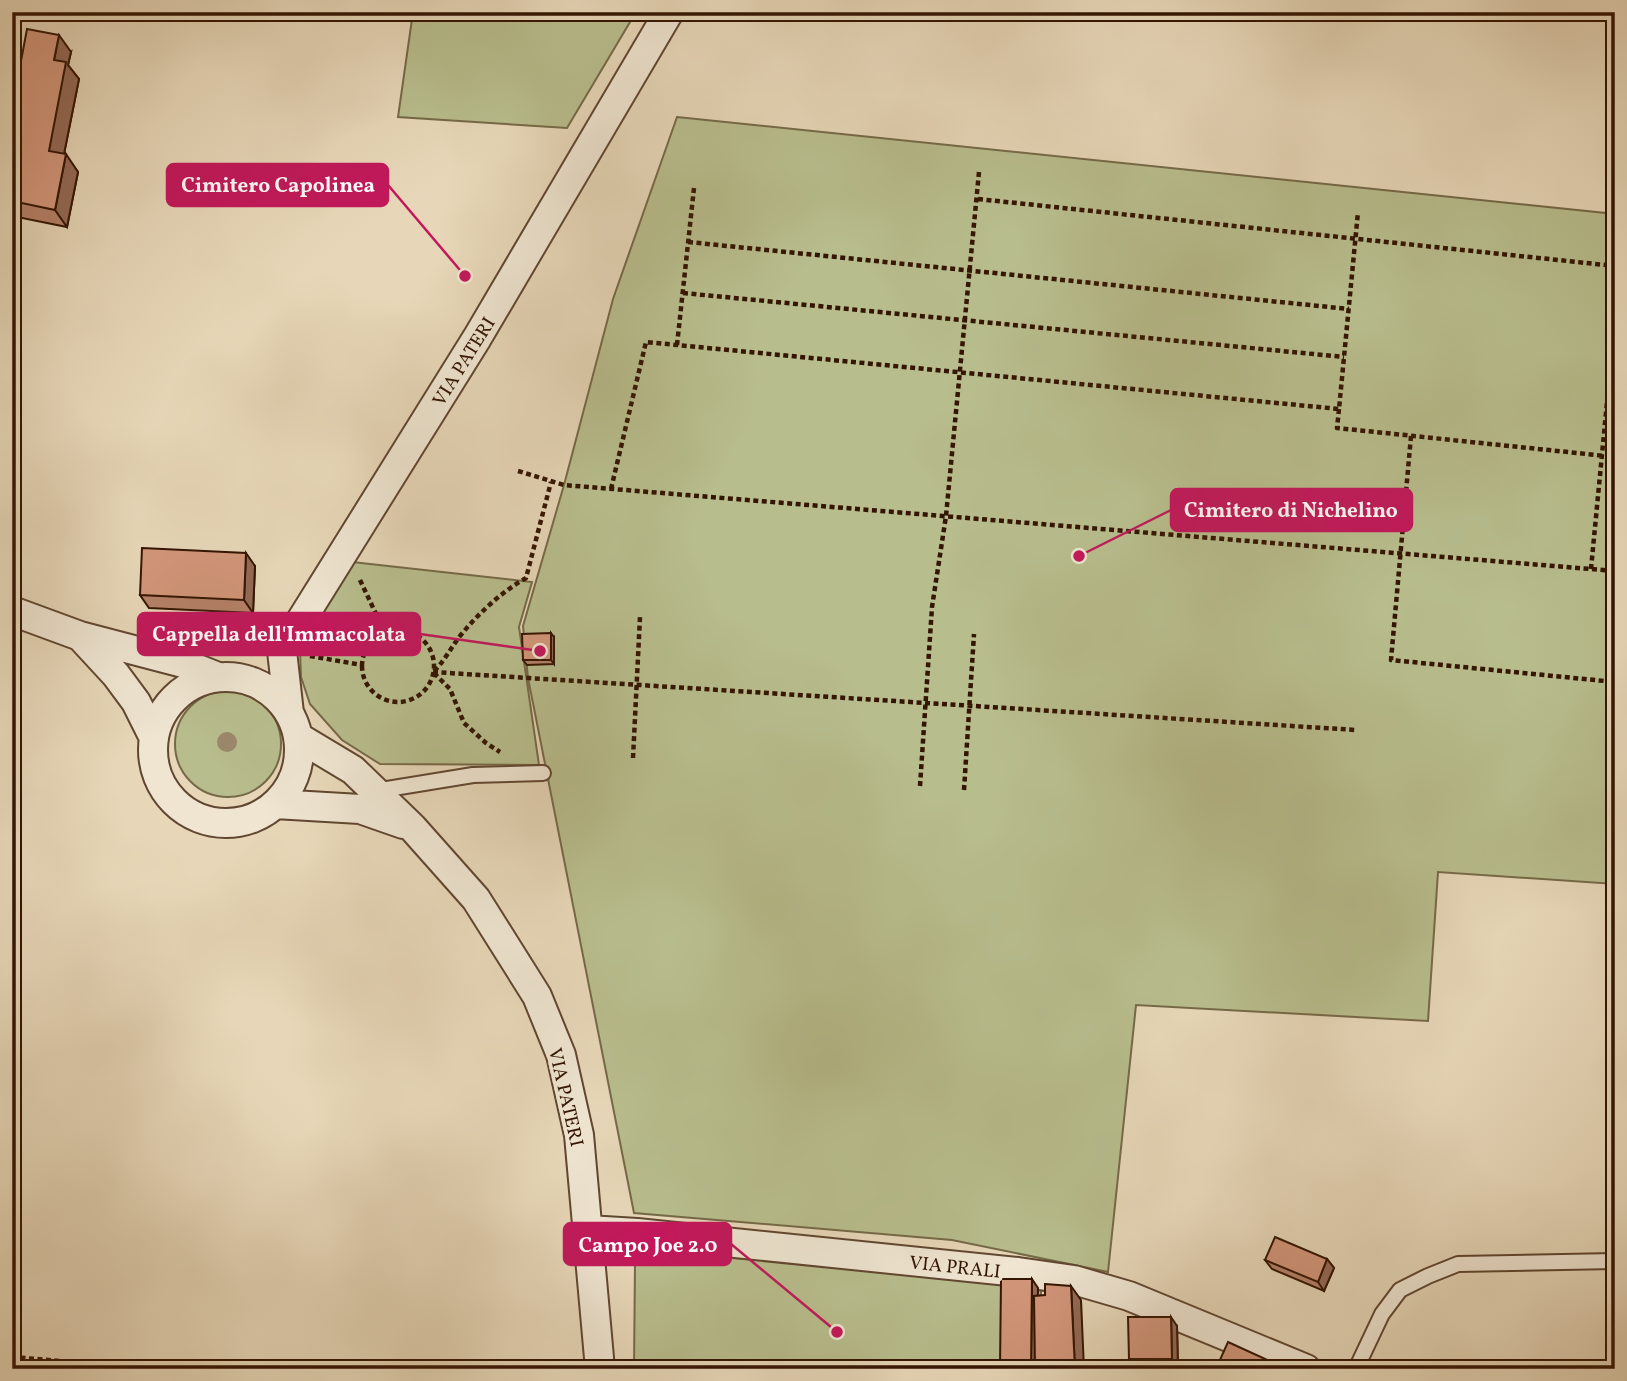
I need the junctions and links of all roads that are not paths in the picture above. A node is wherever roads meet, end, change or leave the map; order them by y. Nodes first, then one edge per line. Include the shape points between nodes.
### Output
1 (669, 12) edge
2 (12, 611) edge
3 (80, 636) junction
4 (282, 651) junction
5 (231, 678) junction
6 (293, 725) junction
7 (154, 738) junction
8 (543, 773) dead end
9 (375, 791) junction
10 (275, 804) junction
11 (412, 827) junction
12 (588, 1230) junction
13 (1615, 1261) edge
14 (600, 1369) edge
15 (1306, 1369) edge
16 (1356, 1369) edge

1 - 4 street, VIA PATERI via 477,338
2 - 3 street, VIA PATERI
3 - 5 street, VIA PATERI
3 - 7 street via 136,702
4 - 5 street
4 - 6 street
5 - 6 street, VIA PATERI via 262,687 277,698
5 - 7 street via 200,682 183,691 159,720
6 - 9 street, VIA PATERI
6 - 10 street via 299,756 295,774
7 - 10 street via 153,756 161,782 176,804 191,814 208,821 244,821
8 - 9 lane via 473,775
9 - 11 street, VIA PATERI
10 - 11 street, VIA PATERI via 360,809
11 - 12 street, VIA PATERI via 476,899 537,996 561,1055 579,1135
12 - 14 street, VIA PATERI
12 - 15 street, VIA PRALI via 1074,1280 1129,1296
13 - 16 lane via 1458,1264 1428,1276 1400,1290 1382,1314

